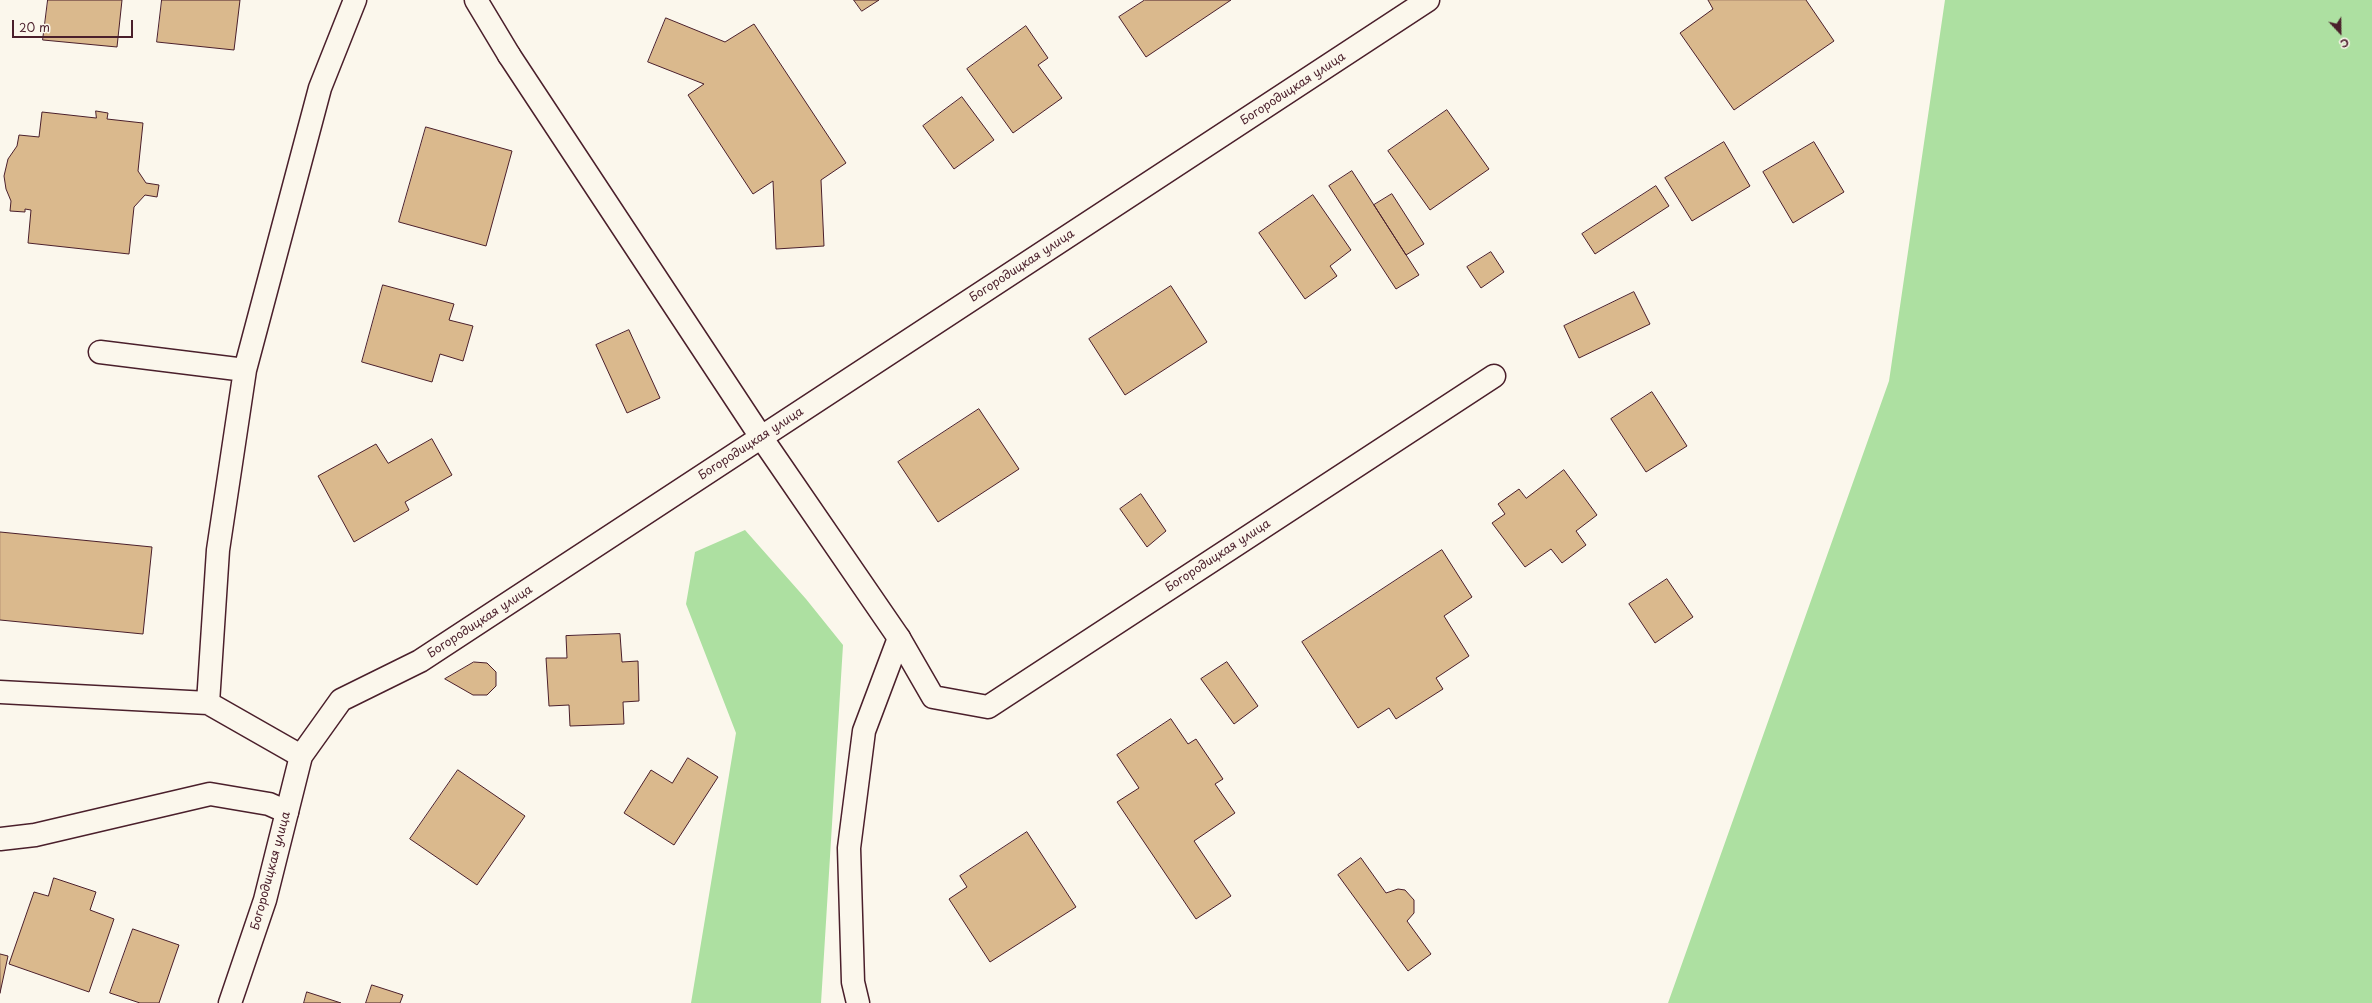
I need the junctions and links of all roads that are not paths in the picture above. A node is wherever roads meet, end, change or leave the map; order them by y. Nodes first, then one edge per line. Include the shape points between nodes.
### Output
1 (355, 0) edge
2 (476, 0) edge
3 (1428, 0) edge
4 (100, 352) dead end
5 (245, 370) junction
6 (1494, 376) dead end
7 (761, 437) junction
8 (899, 638) junction
9 (0, 692) edge
10 (208, 703) junction
11 (301, 756) junction
12 (287, 812) junction
13 (0, 839) edge
14 (230, 1003) edge
15 (858, 1003) edge

1 - 5 street via 320,88
2 - 7 street via 509,55
3 - 7 street, Богородицкая улица
4 - 5 street
5 - 10 street via 218,550
6 - 8 street, Богородицкая улица via 988,707 933,697
7 - 8 street
7 - 11 street, Богородицкая улица via 420,661 341,700
8 - 15 street via 864,731 849,848 853,982
9 - 10 street
10 - 11 street
11 - 12 street, Богородицкая улица
12 - 13 street via 269,804 210,794 35,836
12 - 14 street, Богородицкая улица via 265,900

